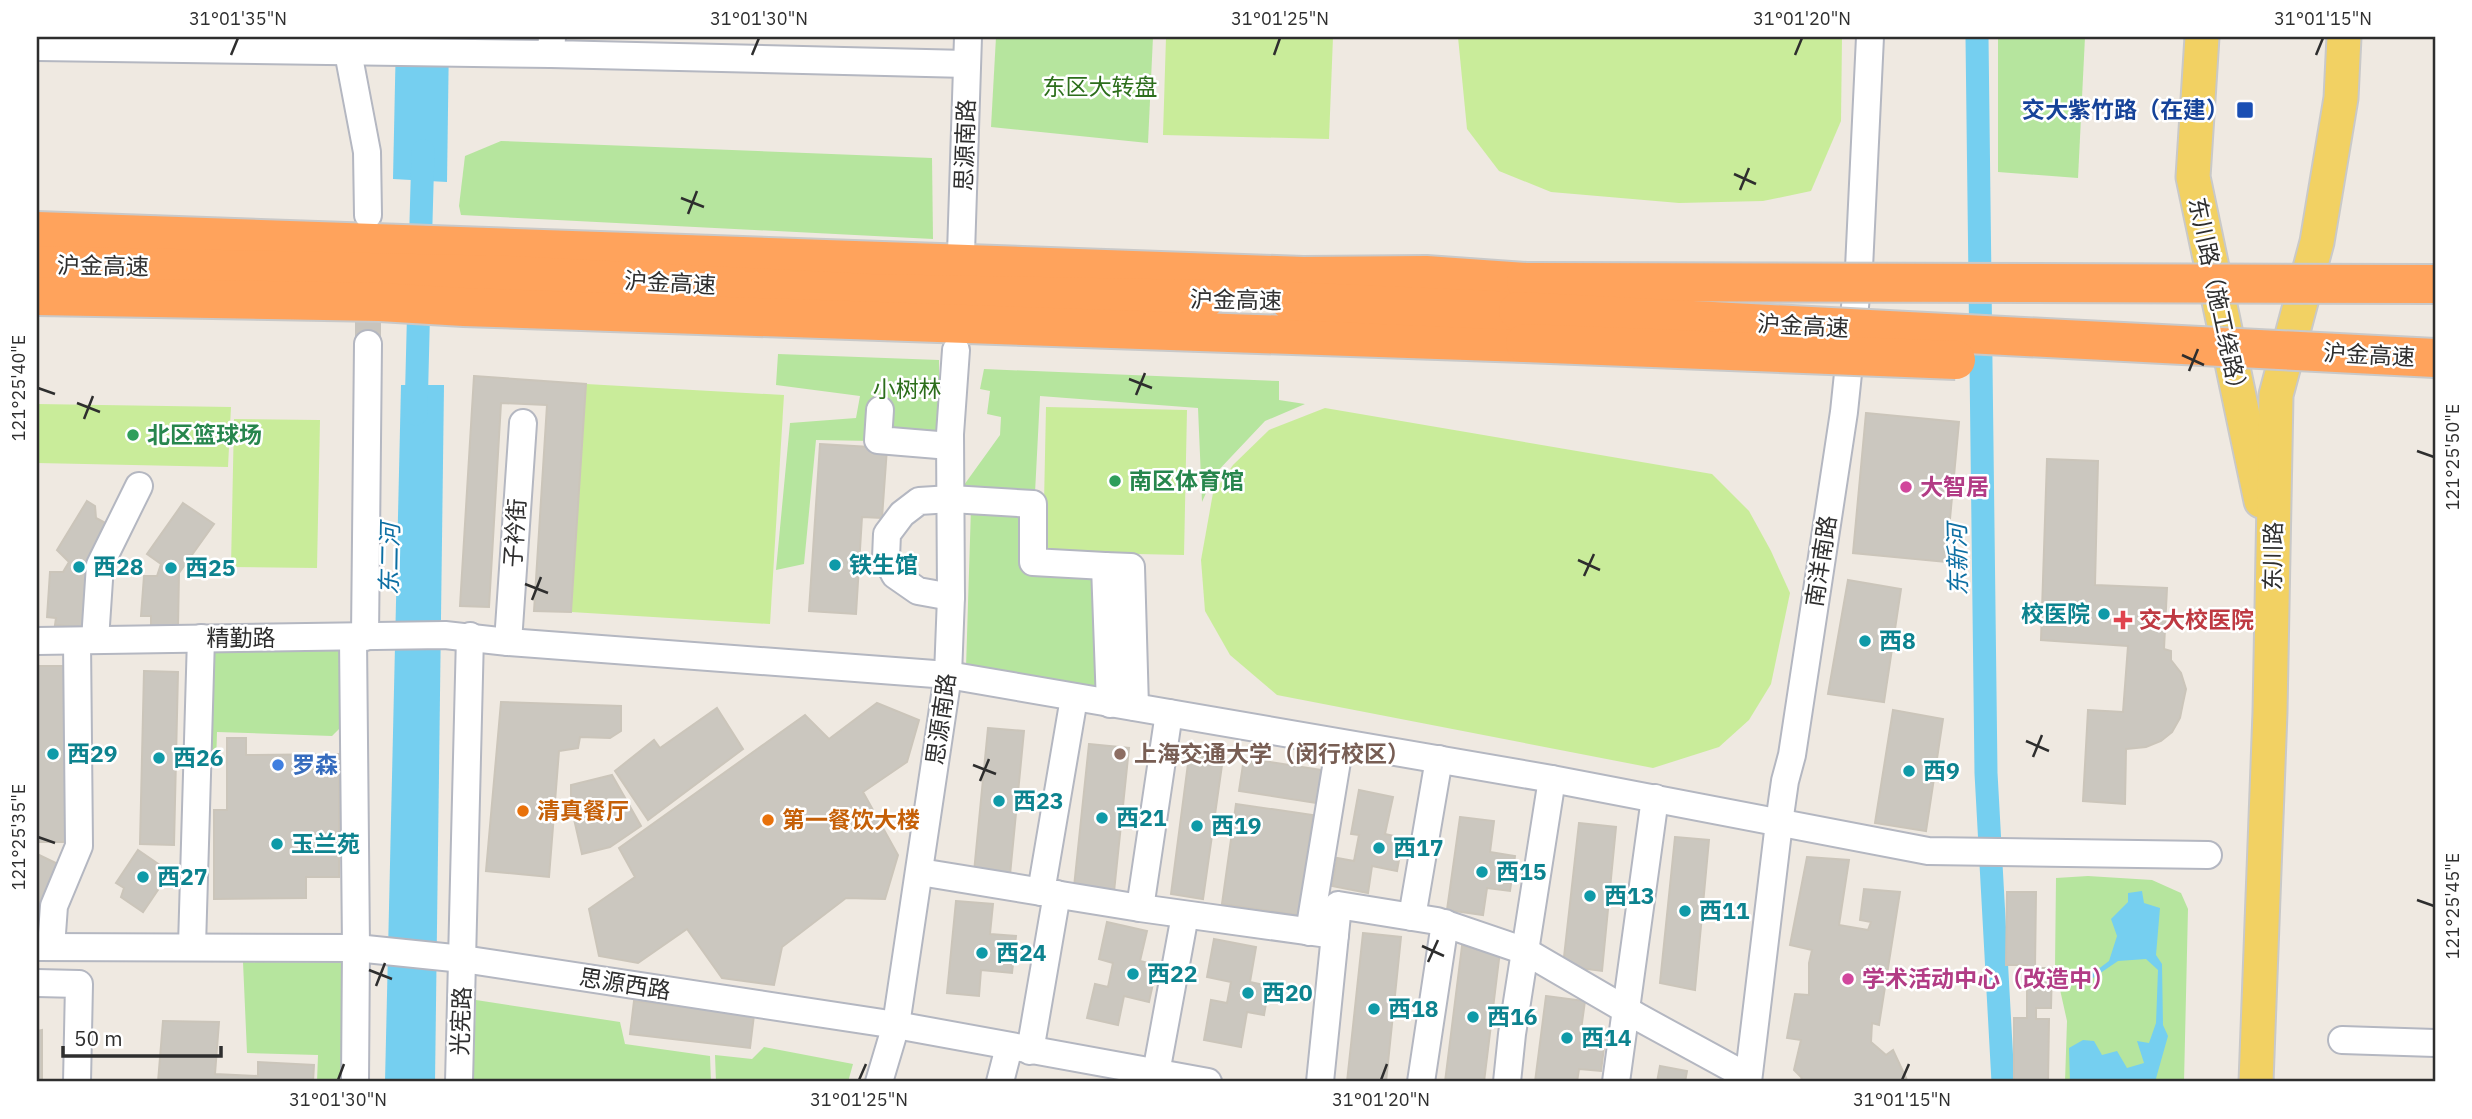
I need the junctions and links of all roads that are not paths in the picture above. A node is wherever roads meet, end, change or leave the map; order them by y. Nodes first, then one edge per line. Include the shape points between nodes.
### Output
1 (968, 37) edge
2 (1870, 37) edge
3 (2202, 37) edge
4 (2344, 37) edge
5 (552, 45) edge
6 (347, 46) edge
7 (37, 47) edge
8 (967, 64) junction
9 (37, 231) edge
10 (961, 253) dead end
11 (376, 258) junction
12 (37, 265) edge
13 (467, 276) junction
14 (2435, 284) edge
15 (37, 296) edge
16 (1523, 312) junction
17 (368, 344) tunnel mouth
18 (956, 350) dead end
19 (2435, 358) edge
20 (2435, 379) edge
21 (880, 410) dead end
22 (523, 423) dead end
23 (950, 446) junction
24 (139, 486) dead end
25 (951, 499) junction
26 (2273, 558) junction
27 (951, 597) junction
28 (458, 636) junction
29 (369, 637) junction
30 (201, 638) junction
31 (37, 640) edge
32 (86, 641) junction
33 (508, 642) junction
34 (948, 675) junction
35 (1074, 698) junction
36 (1123, 705) junction
37 (1169, 713) junction
38 (1340, 743) junction
39 (1438, 759) junction
40 (1552, 779) junction
41 (1655, 797) junction
42 (1779, 823) junction
43 (2208, 855) dead end
44 (920, 872) junction
45 (1049, 893) junction
46 (1140, 908) junction
47 (1185, 915) junction
48 (1412, 917) junction
49 (1445, 923) junction
50 (1322, 933) junction
51 (192, 946) junction
52 (44, 947) edge
53 (368, 949) junction
54 (1525, 951) junction
55 (456, 959) junction
56 (37, 983) edge
57 (1626, 1010) junction
58 (896, 1025) junction
59 (2343, 1040) dead end
60 (2435, 1043) edge
61 (1019, 1049) junction
62 (1090, 1072) edge
63 (1156, 1073) junction
64 (1748, 1080) edge
65 (78, 1082) edge
66 (355, 1082) edge
67 (459, 1082) edge
68 (879, 1082) edge
69 (1000, 1082) edge
70 (1208, 1082) edge
71 (1320, 1082) edge
72 (1422, 1082) edge
73 (1507, 1082) edge
74 (1616, 1082) edge
75 (2256, 1082) edge

1 - 8 street, 思源南路
2 - 42 street, 南洋南路 via 1859,268 1844,412
3 - 26 main road, 东川路（施工绕路） via 2193,177
4 - 26 main road, 东川路 via 2341,99 2316,242 2276,395
5 - 6 street via 505,54
5 - 8 street
6 - 7 street
6 - 11 street via 367,152
8 - 10 street, 思源南路
9 - 11 highway, 沪金高速
11 - 12 highway, 沪金高速
11 - 13 highway, 沪金高速
11 - 13 highway, 沪金高速
11 - 15 highway, 沪金高速
13 - 16 highway, 沪金高速 via 870,293 1287,300
14 - 16 highway, 沪金高速, bridge
16 - 19 highway, 沪金高速, bridge
16 - 20 highway, 沪金高速, bridge
17 - 29 street
18 - 23 street, 思源南路
21 - 23 street via 878,440
22 - 33 street, 子衿街
23 - 25 street, 思源南路
24 - 32 street via 100,565
25 - 27 street, 思源南路
25 - 27 street via 919,501 902,514 887,534 886,558 895,575 918,591
25 - 36 street via 1033,504 1033,562 1131,567
26 - 75 main road, 东川路
27 - 34 street, 思源南路
28 - 29 street, 精勤路
28 - 33 street, 精勤路
28 - 55 street, 光宪路
29 - 30 street, 精勤路
29 - 53 street
30 - 32 street, 精勤路
30 - 51 street
31 - 32 street, 精勤路
32 - 52 street via 79,846 54,906
33 - 34 street, 精勤路
34 - 35 street, 精勤路
34 - 44 street, 思源南路
35 - 36 street, 精勤路
35 - 45 street
36 - 37 street, 精勤路
37 - 38 street, 精勤路
37 - 46 street
38 - 39 street, 精勤路
38 - 50 street
39 - 40 street, 精勤路
39 - 48 street
40 - 41 street, 精勤路
40 - 54 street
41 - 42 street, 精勤路
41 - 57 street
42 - 43 street, 精勤路 via 1928,851
42 - 64 street, 南洋南路
44 - 45 street
44 - 58 street, 思源南路
45 - 46 street
45 - 61 street
46 - 47 street
47 - 50 street
47 - 63 street
48 - 49 street
48 - 50 street via 1338,905
49 - 54 street
49 - 72 street
50 - 71 street
51 - 52 street, 思源西路
51 - 53 street, 思源西路
53 - 55 street, 思源西路
53 - 66 street
54 - 57 street
54 - 73 street
55 - 58 street, 思源西路
55 - 67 street, 光宪路
56 - 65 street via 79,984
57 - 64 street
57 - 74 street
58 - 61 street, 思源西路
58 - 68 street, 思源南路
59 - 60 street
61 - 62 street, 思源西路
61 - 69 street
62 - 63 street, 思源西路
63 - 70 street, 思源西路

